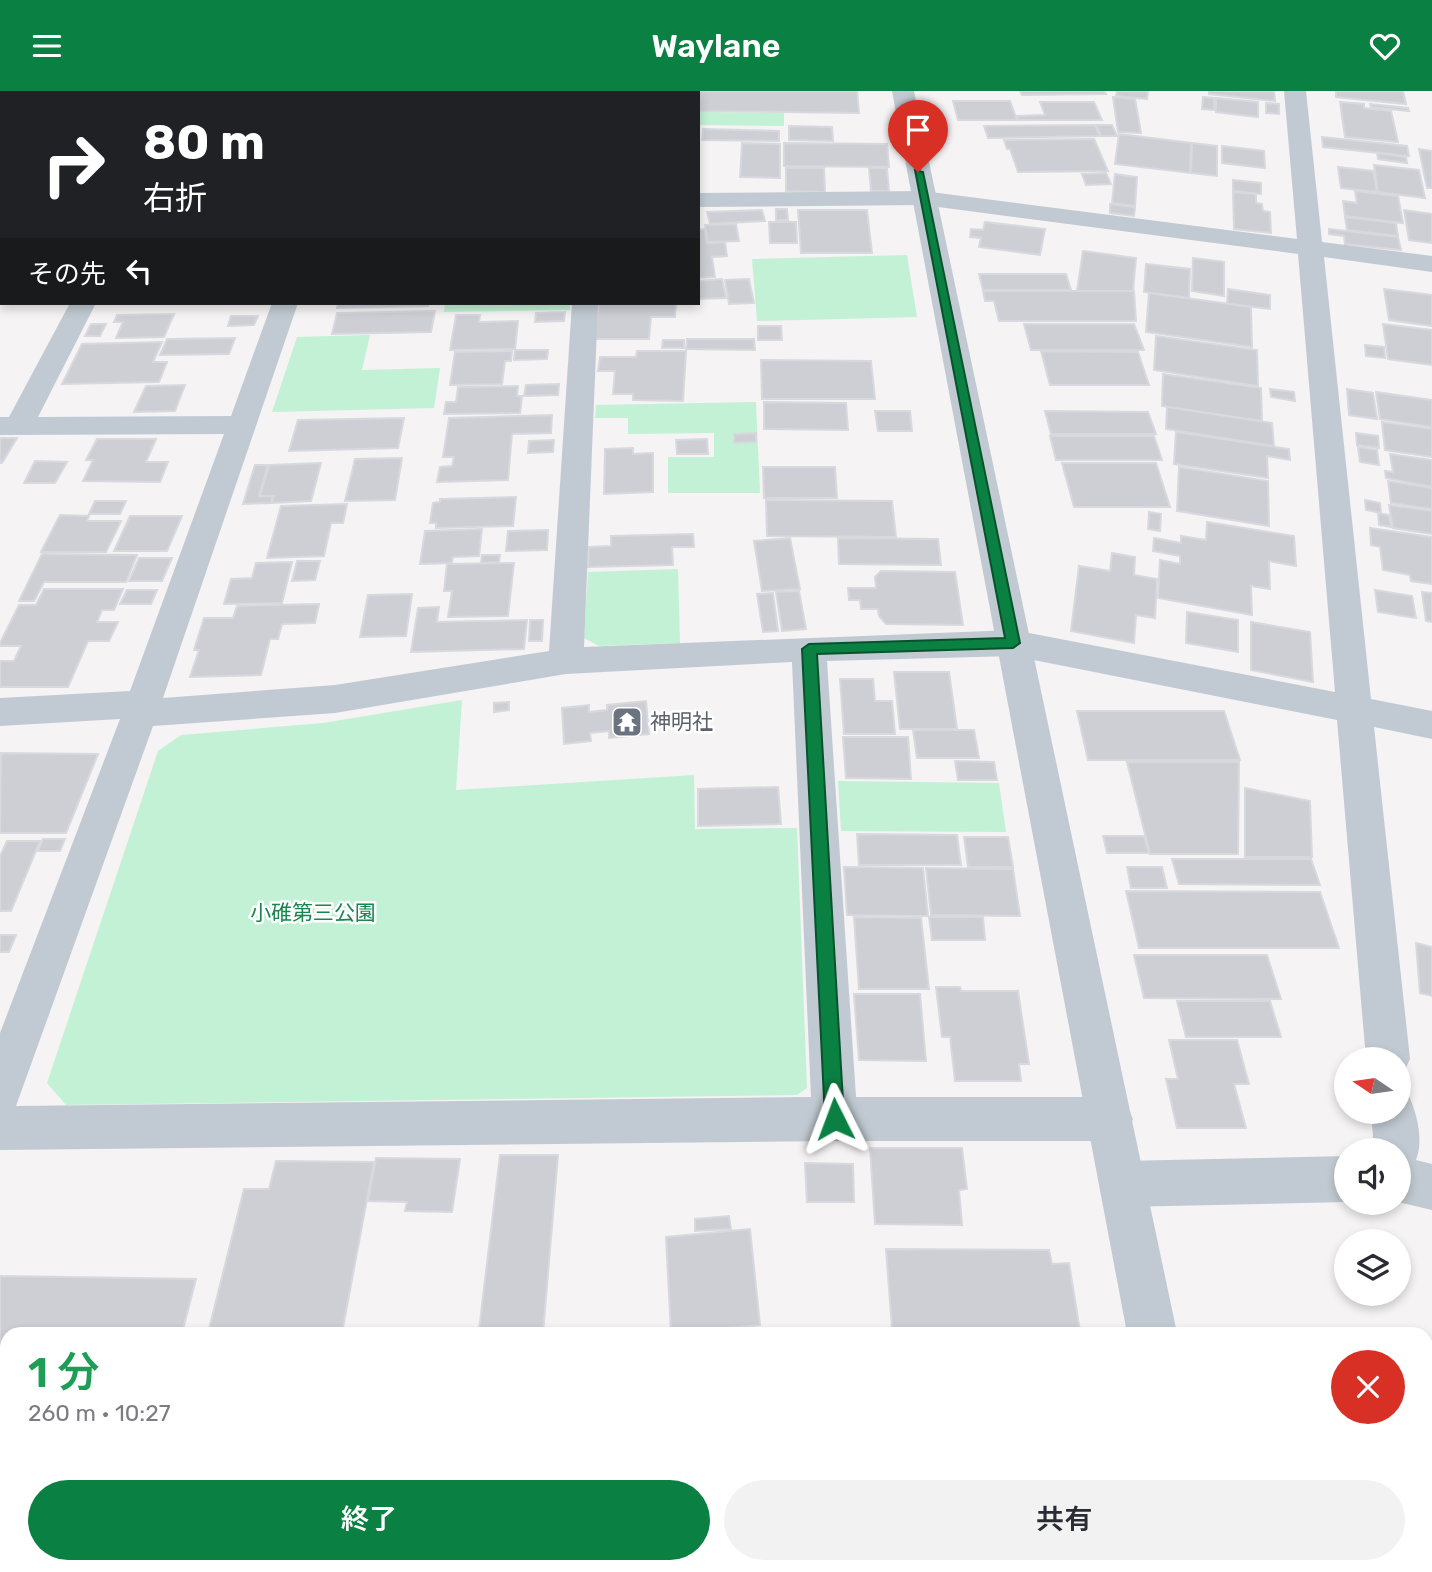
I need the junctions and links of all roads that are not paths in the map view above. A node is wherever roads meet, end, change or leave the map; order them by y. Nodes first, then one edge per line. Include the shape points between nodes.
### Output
1 (903, 91) edge
2 (1296, 91) edge
3 (923, 198) junction
4 (700, 200) edge
5 (1311, 249) junction
6 (1432, 264) edge
7 (82, 305) edge
8 (284, 305) edge
9 (585, 305) edge
10 (10, 425) edge
11 (242, 425) junction
12 (1013, 643) junction
13 (809, 649) junction
14 (566, 661) junction
15 (141, 709) junction
16 (1355, 710) junction
17 (0, 712) edge
18 (1432, 725) edge
19 (1387, 1047) edge
20 (0, 1092) edge
21 (835, 1119) junction
22 (1110, 1119) junction
23 (0, 1128) edge
24 (1334, 1179) edge
25 (1122, 1184) junction
26 (1151, 1327) edge

1 - 3 street
2 - 5 street
3 - 4 street
3 - 5 street
3 - 12 street
5 - 6 street
5 - 16 street
7 - 10 street
8 - 11 street
9 - 14 street
10 - 11 street
11 - 15 street
12 - 13 street
12 - 16 street
12 - 22 street
13 - 14 street
13 - 21 street
14 - 15 street via 335,699
15 - 17 street
15 - 20 street
16 - 18 street
16 - 19 street
21 - 22 street
21 - 23 street
22 - 25 street
24 - 25 street
25 - 26 street

